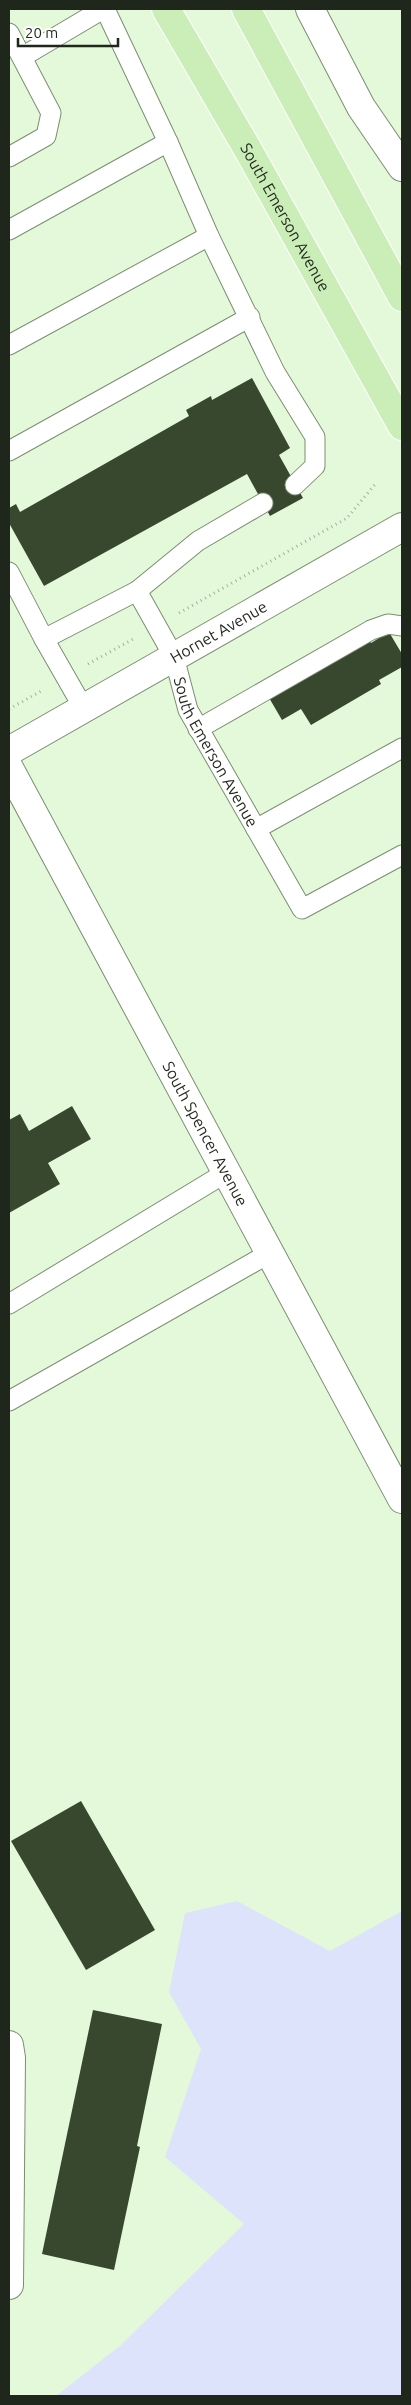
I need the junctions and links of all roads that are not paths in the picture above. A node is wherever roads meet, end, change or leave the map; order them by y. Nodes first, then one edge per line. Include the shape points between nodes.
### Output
1 (104, 9) edge
2 (166, 9) edge
3 (246, 9) edge
4 (310, 9) edge
5 (9, 33) edge
6 (22, 57) junction
7 (394, 139) edge
8 (168, 142) junction
9 (9, 157) edge
10 (402, 167) edge
11 (9, 230) edge
12 (210, 236) junction
13 (402, 297) edge
14 (250, 317) junction
15 (9, 345) edge
16 (402, 426) edge
17 (9, 451) edge
18 (295, 485) dead end
19 (263, 503) dead end
20 (402, 527) edge
21 (9, 572) edge
22 (137, 591) junction
23 (402, 626) edge
24 (44, 639) junction
25 (174, 657) junction
26 (84, 709) junction
27 (198, 729) junction
28 (402, 748) edge
29 (9, 751) edge
30 (9, 768) edge
31 (256, 829) junction
32 (402, 855) edge
33 (227, 1172) junction
34 (270, 1253) junction
35 (9, 1304) edge
36 (9, 1401) edge
37 (402, 1499) edge
38 (9, 2044) edge
39 (9, 2285) edge

1 - 6 lane
1 - 8 lane
2 - 16 main road, South Emerson Avenue
3 - 13 main road
4 - 7 street via 361,107
5 - 6 lane
6 - 9 lane via 51,113 46,136
7 - 10 street
8 - 11 lane
8 - 12 lane
12 - 14 lane
12 - 15 lane
14 - 17 lane
14 - 18 lane via 275,372 315,437 315,466
19 - 22 lane via 198,542
20 - 25 street, Hornet Avenue
21 - 24 lane
22 - 24 lane
22 - 25 lane, South Emerson Avenue
23 - 27 lane via 388,624 371,630
24 - 26 lane
25 - 26 street, Hornet Avenue
25 - 27 lane, South Emerson Avenue via 188,710
26 - 29 street, Hornet Avenue
27 - 31 lane, South Emerson Avenue
28 - 31 lane
30 - 33 street, South Spencer Avenue
31 - 32 lane, South Emerson Avenue via 302,909
33 - 34 street, South Spencer Avenue
33 - 35 lane
34 - 36 lane
34 - 37 street, South Spencer Avenue
38 - 39 street

